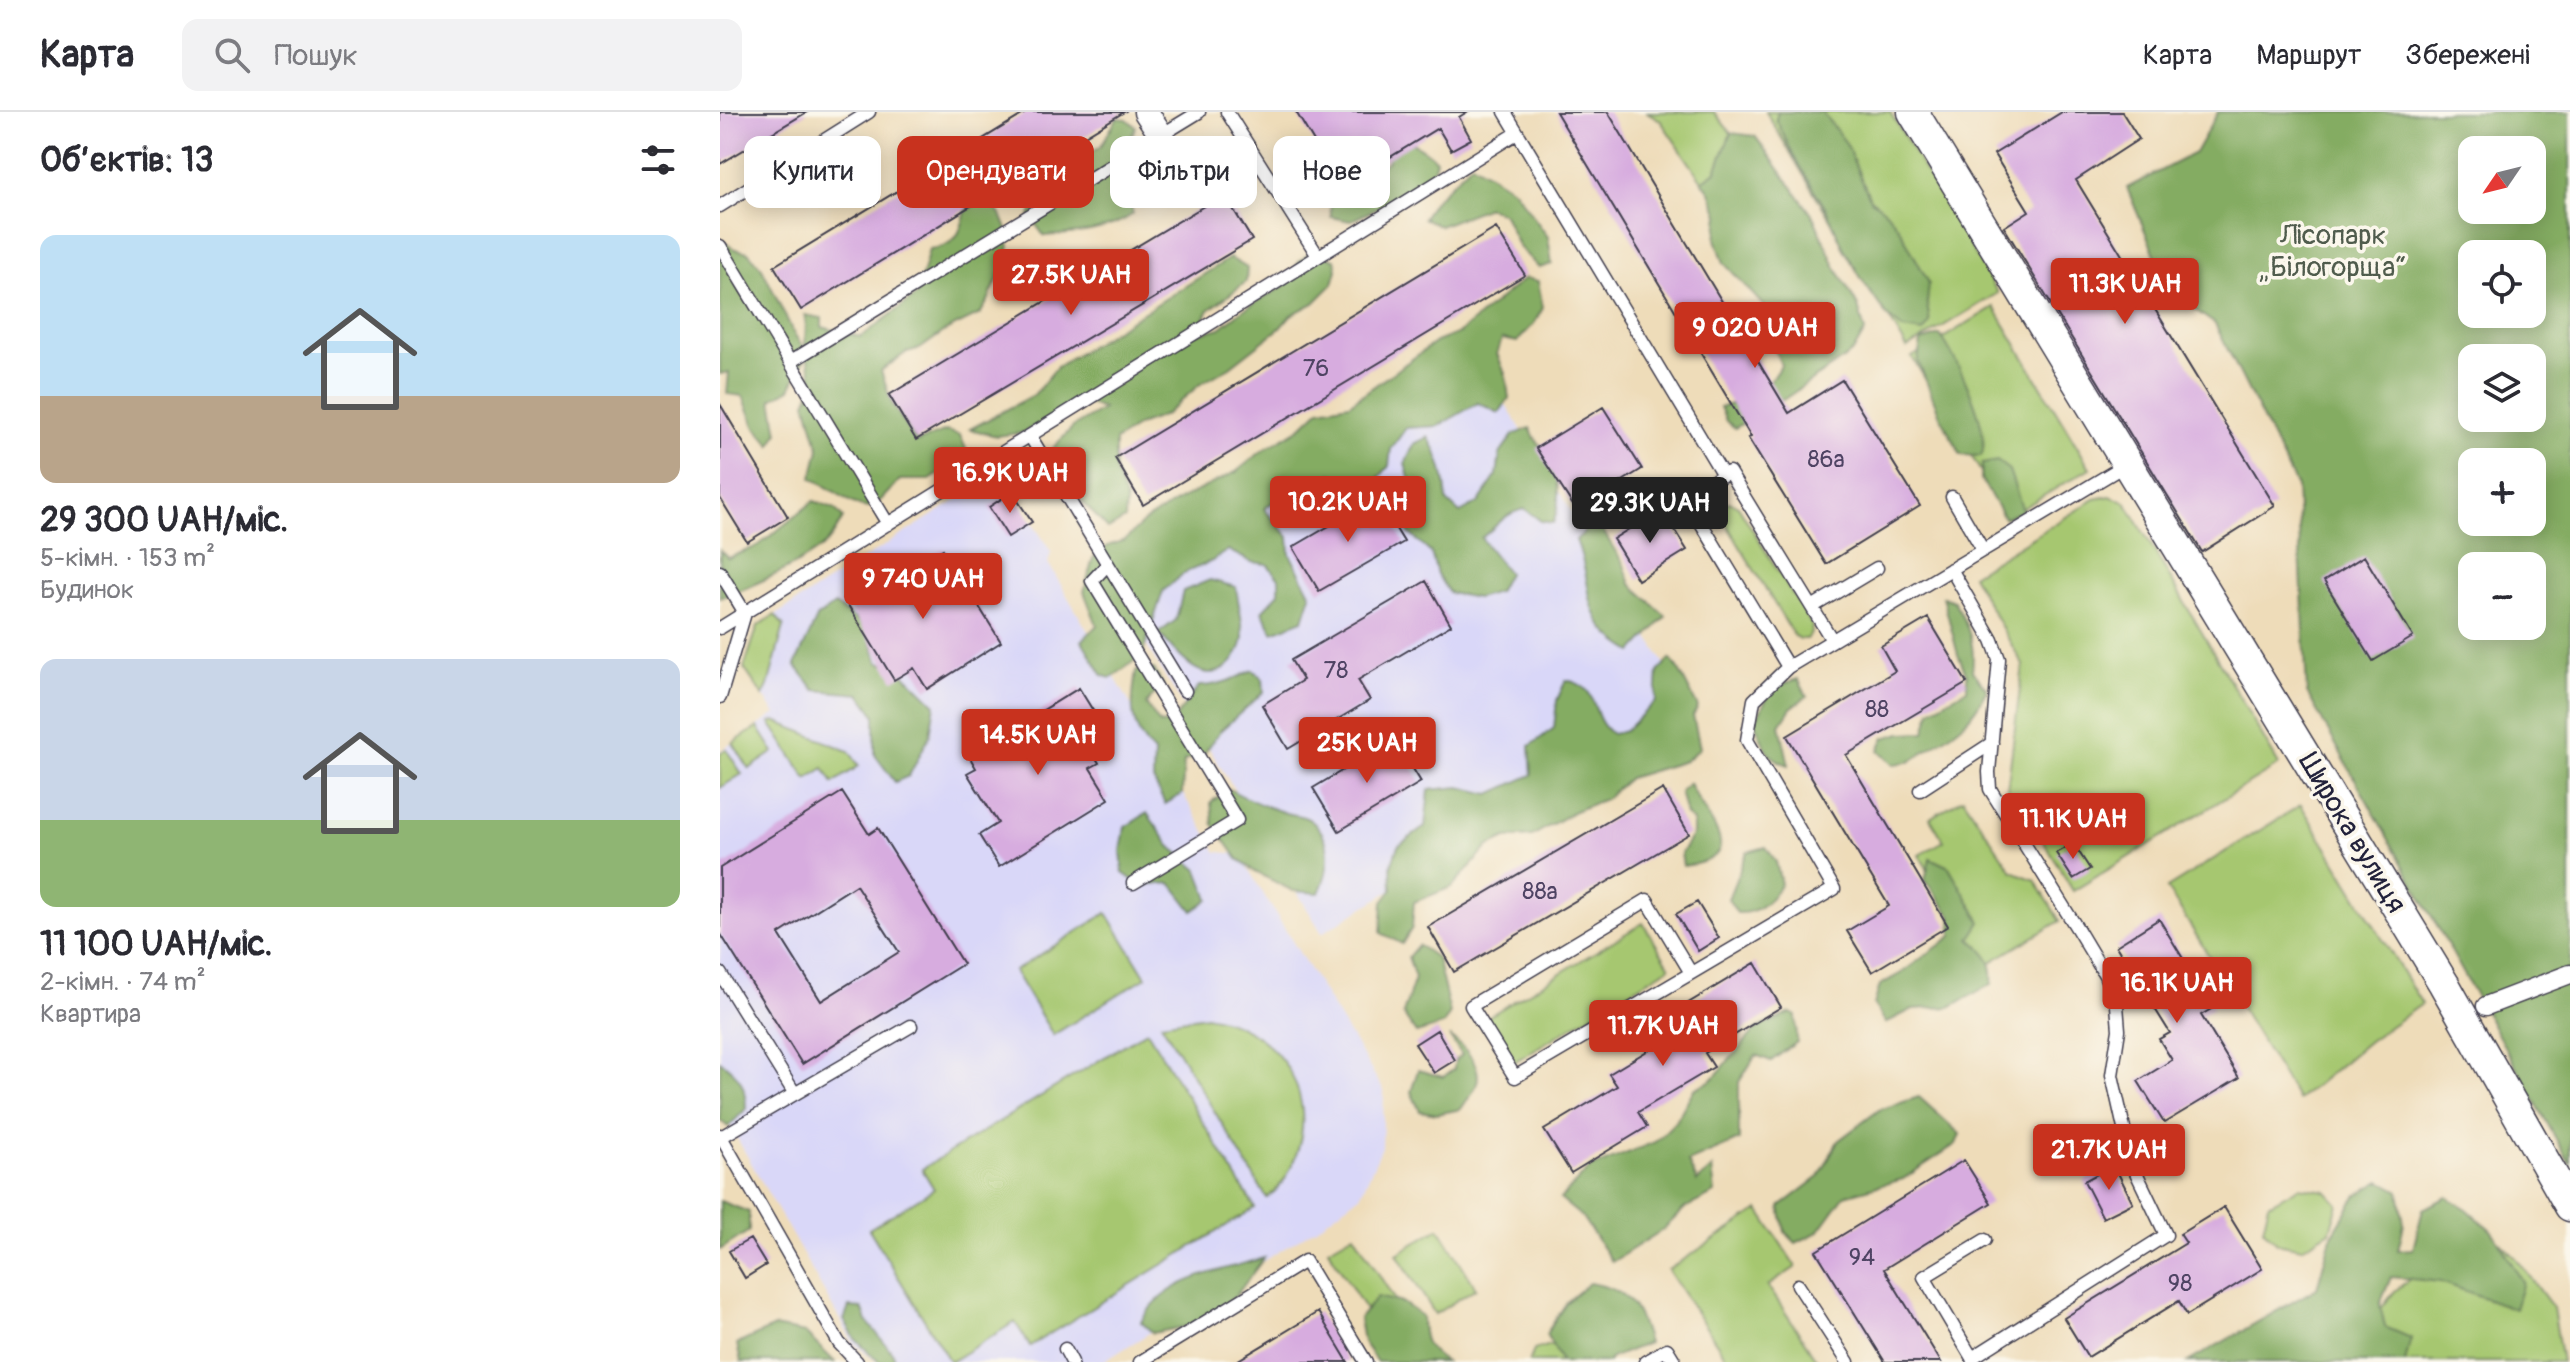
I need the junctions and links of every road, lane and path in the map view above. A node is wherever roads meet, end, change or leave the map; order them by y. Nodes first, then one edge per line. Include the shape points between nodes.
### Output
1 (869, 112) edge
2 (1146, 112) edge
3 (1199, 112) edge
4 (1227, 112) edge
5 (1505, 112) edge
6 (1913, 112) edge
7 (1517, 133) junction
8 (1161, 135) junction
9 (720, 206) edge
10 (720, 246) edge
11 (1318, 256) junction
12 (790, 362) junction
13 (1030, 436) junction
14 (2127, 464) junction
15 (1723, 475) junction
16 (1952, 497) dead end
17 (888, 524) junction
18 (1983, 550) junction
19 (1107, 565) junction
20 (1877, 568) dead end
21 (1951, 569) junction
22 (720, 572) edge
23 (1812, 607) junction
24 (745, 613) junction
25 (720, 628) edge
26 (1832, 640) junction
27 (1788, 667) junction
28 (1185, 691) dead end
29 (720, 697) edge
30 (1992, 743) junction
31 (1920, 790) dead end
32 (1133, 883) dead end
33 (720, 973) edge
34 (1691, 973) junction
35 (2570, 974) edge
36 (2486, 1006) dead end
37 (911, 1026) dead end
38 (795, 1094) junction
39 (720, 1136) edge
40 (2570, 1206) edge
41 (1985, 1240) dead end
42 (1798, 1285) dead end
43 (1065, 1349) dead end
44 (1972, 1360) edge
45 (857, 1362) edge
46 (1072, 1362) edge
47 (1140, 1362) edge
48 (1366, 1362) edge
49 (1645, 1362) edge
50 (1675, 1362) edge
51 (1848, 1362) edge

1 - 9 lane
2 - 8 street
3 - 8 lane
4 - 11 lane
5 - 7 lane
6 - 14 street, Широка вулиця
7 - 11 lane
7 - 15 lane
8 - 12 lane
10 - 12 lane
11 - 13 lane
12 - 17 lane
13 - 17 lane
13 - 19 lane
14 - 18 lane
14 - 40 street, Широка вулиця via 2444,984
15 - 23 lane via 1729,472
15 - 27 lane via 1686,498
16 - 18 lane
17 - 24 lane
18 - 21 lane
19 - 28 lane
19 - 32 lane via 1092,581 1237,820
20 - 23 lane
21 - 26 lane
21 - 30 lane via 1999,659
22 - 24 lane
23 - 26 lane
24 - 25 lane
24 - 29 lane
26 - 27 lane
27 - 34 lane via 1754,700 1747,740 1834,889
30 - 31 lane
30 - 44 lane via 1990,789 2105,975 2117,1005 2112,1075 2132,1164 2166,1235
33 - 38 lane
34 - 34 lane via 1515,1077 1471,1006 1647,900
35 - 36 street
37 - 38 lane
38 - 39 lane
39 - 45 lane via 839,1343
41 - 44 lane via 1924,1277
42 - 51 lane
43 - 46 lane
47 - 48 lane via 1305,1261
49 - 50 lane via 1667,1349

